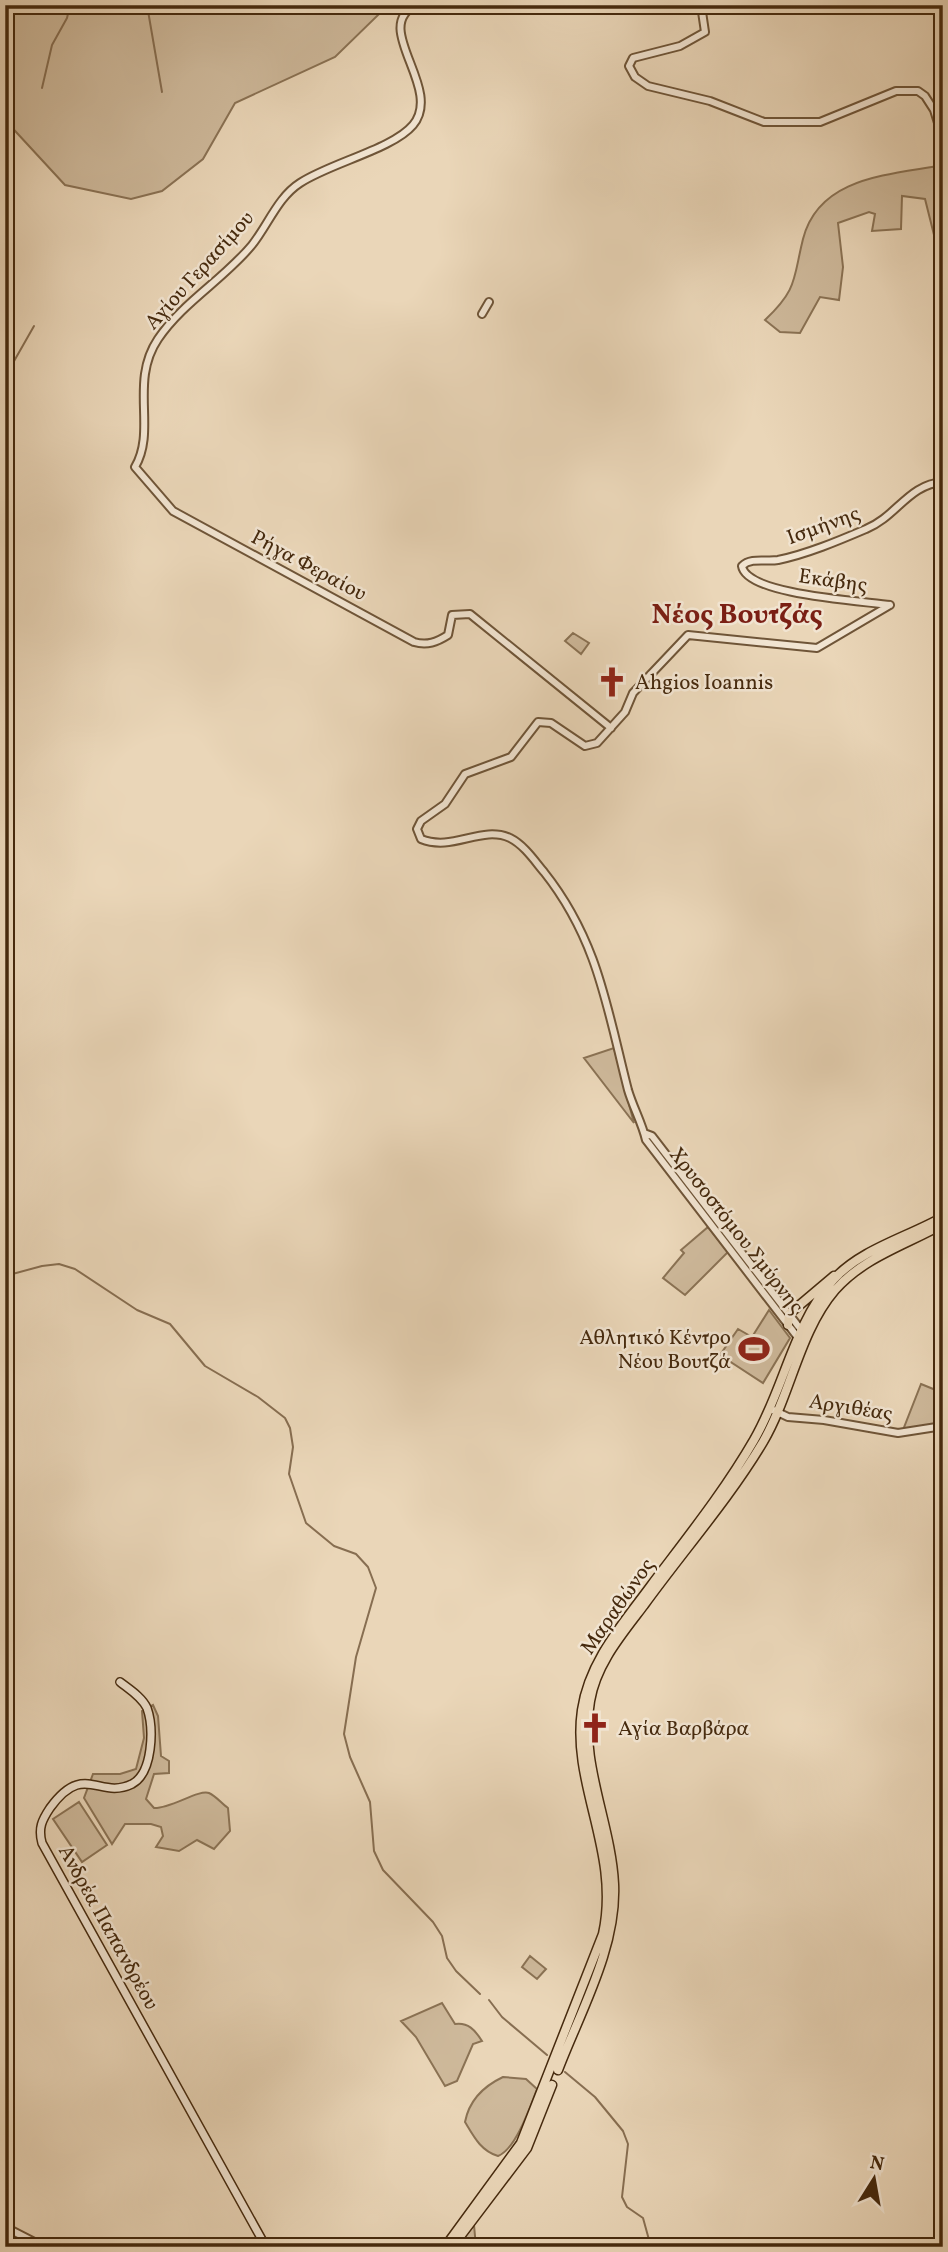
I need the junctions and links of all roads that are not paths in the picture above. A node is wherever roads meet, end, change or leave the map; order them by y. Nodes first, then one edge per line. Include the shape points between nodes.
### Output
1 (416, 5) edge
2 (701, 5) edge
3 (943, 139) edge
4 (489, 302) dead end
5 (482, 314) dead end
6 (135, 467) joint
7 (943, 482) edge
8 (771, 590) joint
9 (628, 707) joint
10 (611, 728) junction
11 (644, 1133) junction
12 (943, 1217) edge
13 (943, 1224) edge
14 (843, 1271) junction
15 (789, 1314) junction
16 (788, 1325) junction
17 (803, 1339) junction
18 (775, 1409) junction
19 (943, 1426) edge
20 (120, 1682) dead end
21 (5, 2227) edge
22 (44, 2247) edge
23 (266, 2247) edge
24 (445, 2247) edge
25 (452, 2247) edge

1 - 6 street, Αγίου Γερασίμου via 399,23 399,31 421,100 419,115 396,138 295,187 253,244 169,325 150,351 143,382 142,450
2 - 3 street via 705,32 630,61 632,73 648,86 699,98 764,122 797,124 831,119 879,96 908,89 925,96
4 - 5 street
6 - 10 street, Ρήγα Φεραίου via 173,510 414,642 442,639 448,635 452,615 470,614
7 - 8 street, Ισμήνης via 923,485 869,528 778,560 742,565 744,573
8 - 9 street, Εκάβης via 890,605 822,647 688,635 632,693
9 - 10 street, Χρυσοστόμου Σμύρνης
10 - 11 street, Χρυσοστόμου Σμύρνης via 589,746 547,722 535,723 511,757 465,774 440,809 421,821 417,833 425,841 450,844 484,835 512,839 562,895 580,924 597,967 633,1109
11 - 15 street, Χρυσοστόμου Σμύρνης via 652,1136
11 - 16 street, Χρυσοστόμου Σμύρνης
12 - 14 main road, Μαραθώνος
13 - 17 main road, Μαραθώνος via 852,1273
14 - 15 main road
14 - 17 main road, Μαραθώνος via 819,1298
15 - 16 main road
15 - 17 street, Χρυσοστόμου Σμύρνης
16 - 17 street, Χρυσοστόμου Σμύρνης
17 - 18 main road, Μαραθώνος
18 - 19 street, Αργιθέας via 898,1433
18 - 24 main road, Μαραθώνος via 593,1671 581,1727 607,1870 603,1934 521,2143
18 - 25 main road, Μαραθώνος via 750,1462 621,1636 596,1680 588,1728 613,1876 608,1935 527,2148
20 - 23 main road, Ανδρέα Παπανδρέου via 148,1710 144,1771 125,1786 89,1783 69,1787 44,1817 42,1843
21 - 22 street

